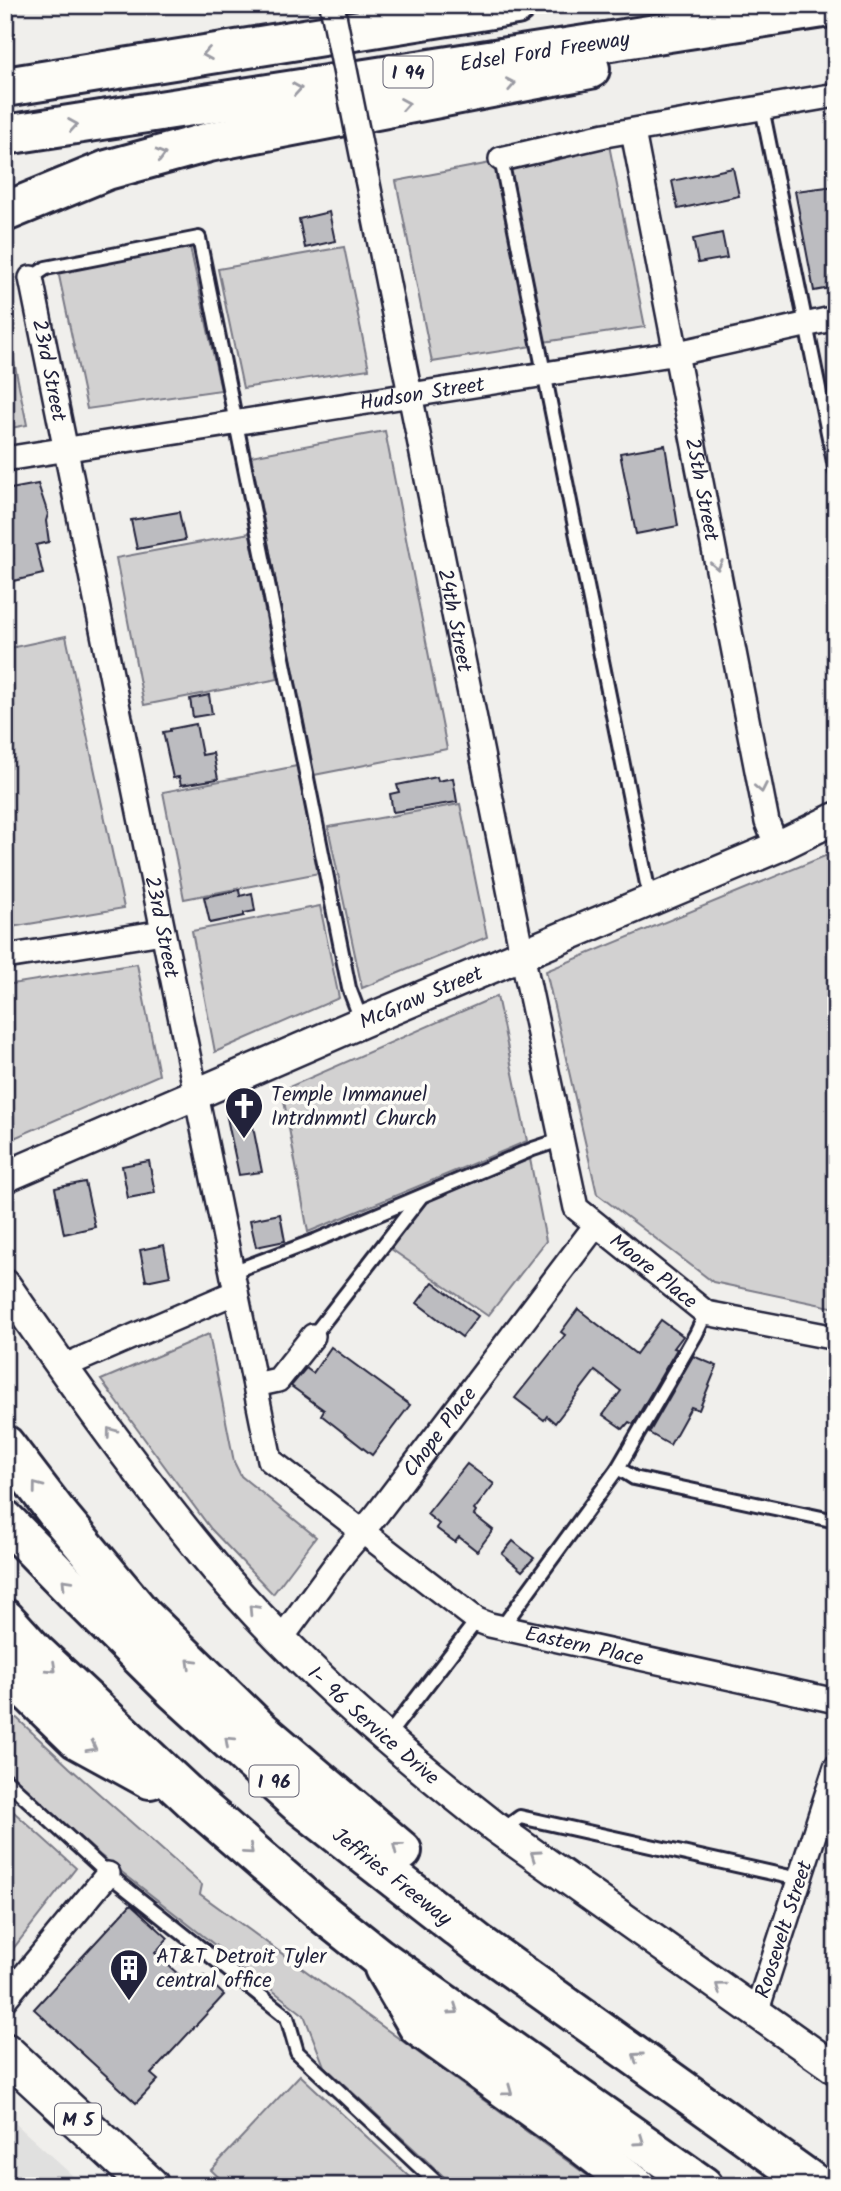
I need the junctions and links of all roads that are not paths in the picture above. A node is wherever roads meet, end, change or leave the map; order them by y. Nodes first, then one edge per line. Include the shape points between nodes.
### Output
1 (332, 5) edge
2 (516, 5) edge
3 (823, 8) edge
4 (5, 87) edge
5 (836, 95) edge
6 (762, 108) junction
7 (633, 132) junction
8 (5, 135) edge
9 (500, 159) joint
10 (5, 212) edge
11 (32, 278) joint
12 (836, 318) edge
13 (807, 324) junction
14 (678, 353) junction
15 (544, 374) junction
16 (411, 395) junction
17 (236, 423) junction
18 (66, 450) junction
19 (5, 459) edge
20 (836, 472) edge
21 (836, 818) edge
22 (777, 847) junction
23 (650, 900) junction
24 (163, 932) junction
25 (522, 954) junction
26 (5, 957) edge
27 (362, 1022) junction
28 (195, 1095) junction
29 (560, 1140) junction
30 (5, 1177) edge
31 (421, 1197) junction
32 (596, 1226) junction
33 (234, 1282) junction
34 (5, 1284) edge
35 (706, 1313) junction
36 (313, 1336) joint
37 (836, 1338) edge
38 (62, 1367) junction
39 (255, 1385) junction
40 (5, 1445) edge
41 (618, 1468) junction
42 (5, 1520) edge
43 (836, 1521) edge
44 (362, 1532) junction
45 (5, 1619) edge
46 (477, 1620) junction
47 (502, 1627) junction
48 (281, 1639) junction
49 (5, 1669) edge
50 (836, 1701) edge
51 (386, 1738) junction
52 (836, 1767) edge
53 (5, 1779) edge
54 (198, 1805) junction
55 (501, 1831) junction
56 (108, 1874) junction
57 (799, 1879) junction
58 (378, 1957) junction
59 (5, 1999) edge
60 (572, 2010) junction
61 (756, 2013) junction
62 (5, 2052) edge
63 (836, 2069) edge
64 (733, 2125) junction
65 (836, 2170) edge
66 (150, 2186) edge
67 (439, 2186) edge
68 (636, 2186) edge
69 (703, 2186) edge
70 (817, 2186) edge

1 - 16 street, 24th Street, bridge
2 -> 4 highway, I 94
8 -> 3 highway, Edsel Ford Freeway / I 94
10 -> 3 highway via 107,170 209,142 659,55
5 - 6 street
6 - 7 street
6 - 13 lane
7 - 9 street
7 - 14 street, 25th Street
9 - 15 lane
11 - 17 lane via 46,268 199,239
11 - 18 street, 23rd Street
12 - 13 street, Hudson Street
13 - 14 street, Hudson Street
13 - 20 lane
14 - 15 street, Hudson Street
14 -> 22 street, 25th Street via 765,808
15 - 16 street, Hudson Street
15 - 23 lane
16 - 17 street, Hudson Street
16 - 25 street, 24th Street
17 - 18 street, Hudson Street
17 - 27 lane via 349,988
18 - 19 street, Hudson Street
18 - 24 street, 23rd Street
21 - 22 street, McGraw Street
22 - 23 street, McGraw Street
23 - 25 street, McGraw Street
24 - 26 street
24 - 28 street, 23rd Street
25 - 27 street, McGraw Street
25 - 29 street, 24th Street
27 - 28 street, McGraw Street
28 - 30 street, McGraw Street
28 - 33 street, 23rd Street
29 - 31 lane
29 - 32 street, 24th Street via 576,1208
31 - 33 lane
31 - 36 lane
32 - 35 street, Moore Place
32 - 44 street, Chope Place
33 - 38 street
33 - 39 street, 23rd Street
34 - 38 street, I- 96 Service Drive
35 - 37 street, Moore Place
35 - 41 lane
36 - 39 street via 278,1380
48 -> 38 street, I- 96 Service Drive via 203,1553
39 - 44 street, 23rd Street via 270,1460
60 -> 40 highway via 493,1922 370,1826 278,1746 142,1615
41 - 43 lane via 634,1478
41 - 47 lane
60 -> 42 highway, Jeffries Freeway / I 96 via 480,1945 298,1803 176,1692
44 - 46 street, Eastern Place
44 - 48 street, Chope Place
45 -> 54 highway
46 - 47 street, Eastern Place
46 - 51 lane
47 - 50 street, Eastern Place
48 - 51 street, I- 96 Service Drive
49 -> 54 highway via 77,1739
51 - 55 street, I- 96 Service Drive
52 - 57 street, Roosevelt Street
53 - 56 lane
54 -> 58 highway
55 - 57 lane via 520,1816
61 -> 55 street, I- 96 Service Drive
56 - 59 street
56 - 67 lane via 287,2017 297,2052
57 - 61 street, Roosevelt Street
58 -> 68 highway via 418,2026
58 -> 69 highway
64 -> 60 highway, Jeffries Freeway / I 96
61 - 63 street, I- 96 Service Drive
62 - 66 main road, M 5
64 - 65 highway via 809,2152
64 - 70 highway, Jeffries Freeway / I 96

